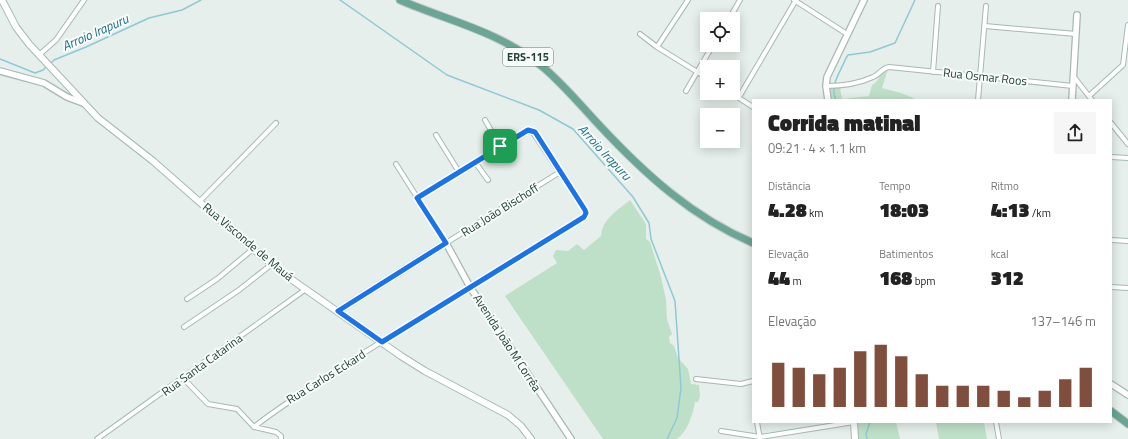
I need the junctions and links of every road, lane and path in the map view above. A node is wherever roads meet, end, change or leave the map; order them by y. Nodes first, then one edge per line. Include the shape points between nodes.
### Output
1 (2, 0) edge
2 (84, 0) edge
3 (400, 0) edge
4 (688, 0) edge
5 (740, 0) edge
6 (795, 0) edge
7 (864, 0) edge
8 (938, 6) dead end
9 (986, 6) dead end
10 (733, 12) edge
11 (1077, 15) dead end
12 (1128, 25) edge
13 (985, 26) junction
14 (640, 34) dead end
15 (847, 34) junction
16 (1076, 34) junction
17 (657, 47) junction
18 (709, 52) edge
19 (40, 57) junction
20 (0, 71) edge
21 (697, 72) junction
22 (932, 72) junction
23 (700, 74) edge
24 (980, 76) junction
25 (1074, 77) junction
26 (829, 86) junction
27 (1073, 86) junction
28 (686, 90) dead end
29 (740, 95) edge
30 (1088, 96) junction
31 (740, 98) edge
32 (828, 99) edge
33 (978, 99) edge
34 (1072, 99) edge
35 (1091, 99) edge
36 (83, 103) junction
37 (752, 105) edge
38 (485, 120) dead end
39 (276, 123) dead end
40 (1112, 124) edge
41 (436, 135) dead end
42 (1128, 144) edge
43 (500, 146) junction
44 (1112, 157) edge
45 (1128, 158) edge
46 (475, 162) junction
47 (396, 164) dead end
48 (459, 172) junction
49 (560, 172) junction
50 (488, 180) dead end
51 (417, 198) junction
52 (199, 202) junction
53 (1112, 240) edge
54 (1128, 241) edge
55 (752, 242) edge
56 (446, 243) junction
57 (253, 249) junction
58 (272, 264) junction
59 (470, 287) junction
60 (1112, 287) edge
61 (1128, 288) edge
62 (306, 289) junction
63 (187, 299) dead end
64 (338, 311) junction
65 (184, 327) dead end
66 (382, 342) junction
67 (183, 378) junction
68 (696, 379) dead end
69 (752, 381) edge
70 (1112, 385) edge
71 (1128, 395) edge
72 (1112, 412) edge
73 (757, 423) edge
74 (848, 423) edge
75 (854, 423) edge
76 (996, 423) edge
77 (1128, 424) edge
78 (254, 427) junction
79 (721, 431) dead end
80 (760, 438) edge
81 (97, 439) edge
82 (281, 439) edge
83 (531, 439) edge
84 (571, 439) edge
85 (855, 439) edge
86 (1000, 439) edge

1 - 19 main road, Rua Visconde de Mauá via 16,27
2 - 19 street via 56,40
3 - 55 main road, ERS-115 via 489,33 522,53 557,80 638,166 669,193 713,222
4 - 17 street
5 - 10 street
6 - 15 street
6 - 29 street
7 - 15 street
8 - 22 street
9 - 13 street
11 - 16 street
12 - 30 street via 1123,65
13 - 16 street
13 - 24 street
14 - 17 street
15 - 26 street via 827,77
16 - 25 street
17 - 21 street
18 - 21 street
19 - 36 main road, Rua Visconde de Mauá
20 - 36 street via 44,82 71,99
21 - 23 street
21 - 28 street
22 - 24 street, Rua Osmar Roos
22 - 26 street, Rua Osmar Roos via 886,67 870,78
24 - 27 street, Rua Osmar Roos
24 - 33 street
25 - 27 street
25 - 30 street
26 - 32 street
27 - 34 street
30 - 35 street
31 - 37 street
36 - 52 main road, Rua Visconde de Mauá
38 - 43 street
39 - 52 street
40 - 42 street
41 - 48 street
43 - 46 street
43 - 49 street via 528,130 535,132
44 - 45 street
46 - 48 street
46 - 50 street
47 - 51 street, Avenida João M Corrêa
48 - 51 street
49 - 56 street, Rua João Bischoff
49 - 59 street, Rua Carlos Eckard via 586,213 584,217
51 - 56 street, Avenida João M Corrêa
52 - 57 main road, Rua Visconde de Mauá
53 - 54 street
56 - 59 street, Avenida João M Corrêa
56 - 64 street, Rua João Bischoff
57 - 58 main road, Rua Visconde de Mauá
57 - 63 street via 217,279
58 - 62 main road, Rua Visconde de Mauá
58 - 65 street
59 - 66 street, Rua Carlos Eckard
59 - 84 street, Avenida João M Corrêa
60 - 61 street
62 - 64 main road, Rua Visconde de Mauá
62 - 67 street, Rua Santa Catarina
64 - 66 main road, Rua Visconde de Mauá
66 - 78 street, Rua Carlos Eckard via 313,388 280,406
66 - 83 main road, Rua Visconde de Mauá via 425,371 508,415
67 - 78 street via 208,404 236,409
67 - 81 street, Rua Santa Catarina
68 - 69 street via 741,384
70 - 71 street
72 - 77 main road
73 - 80 street
74 - 80 street
75 - 85 main road
76 - 86 street
78 - 82 street via 276,432
79 - 80 street

